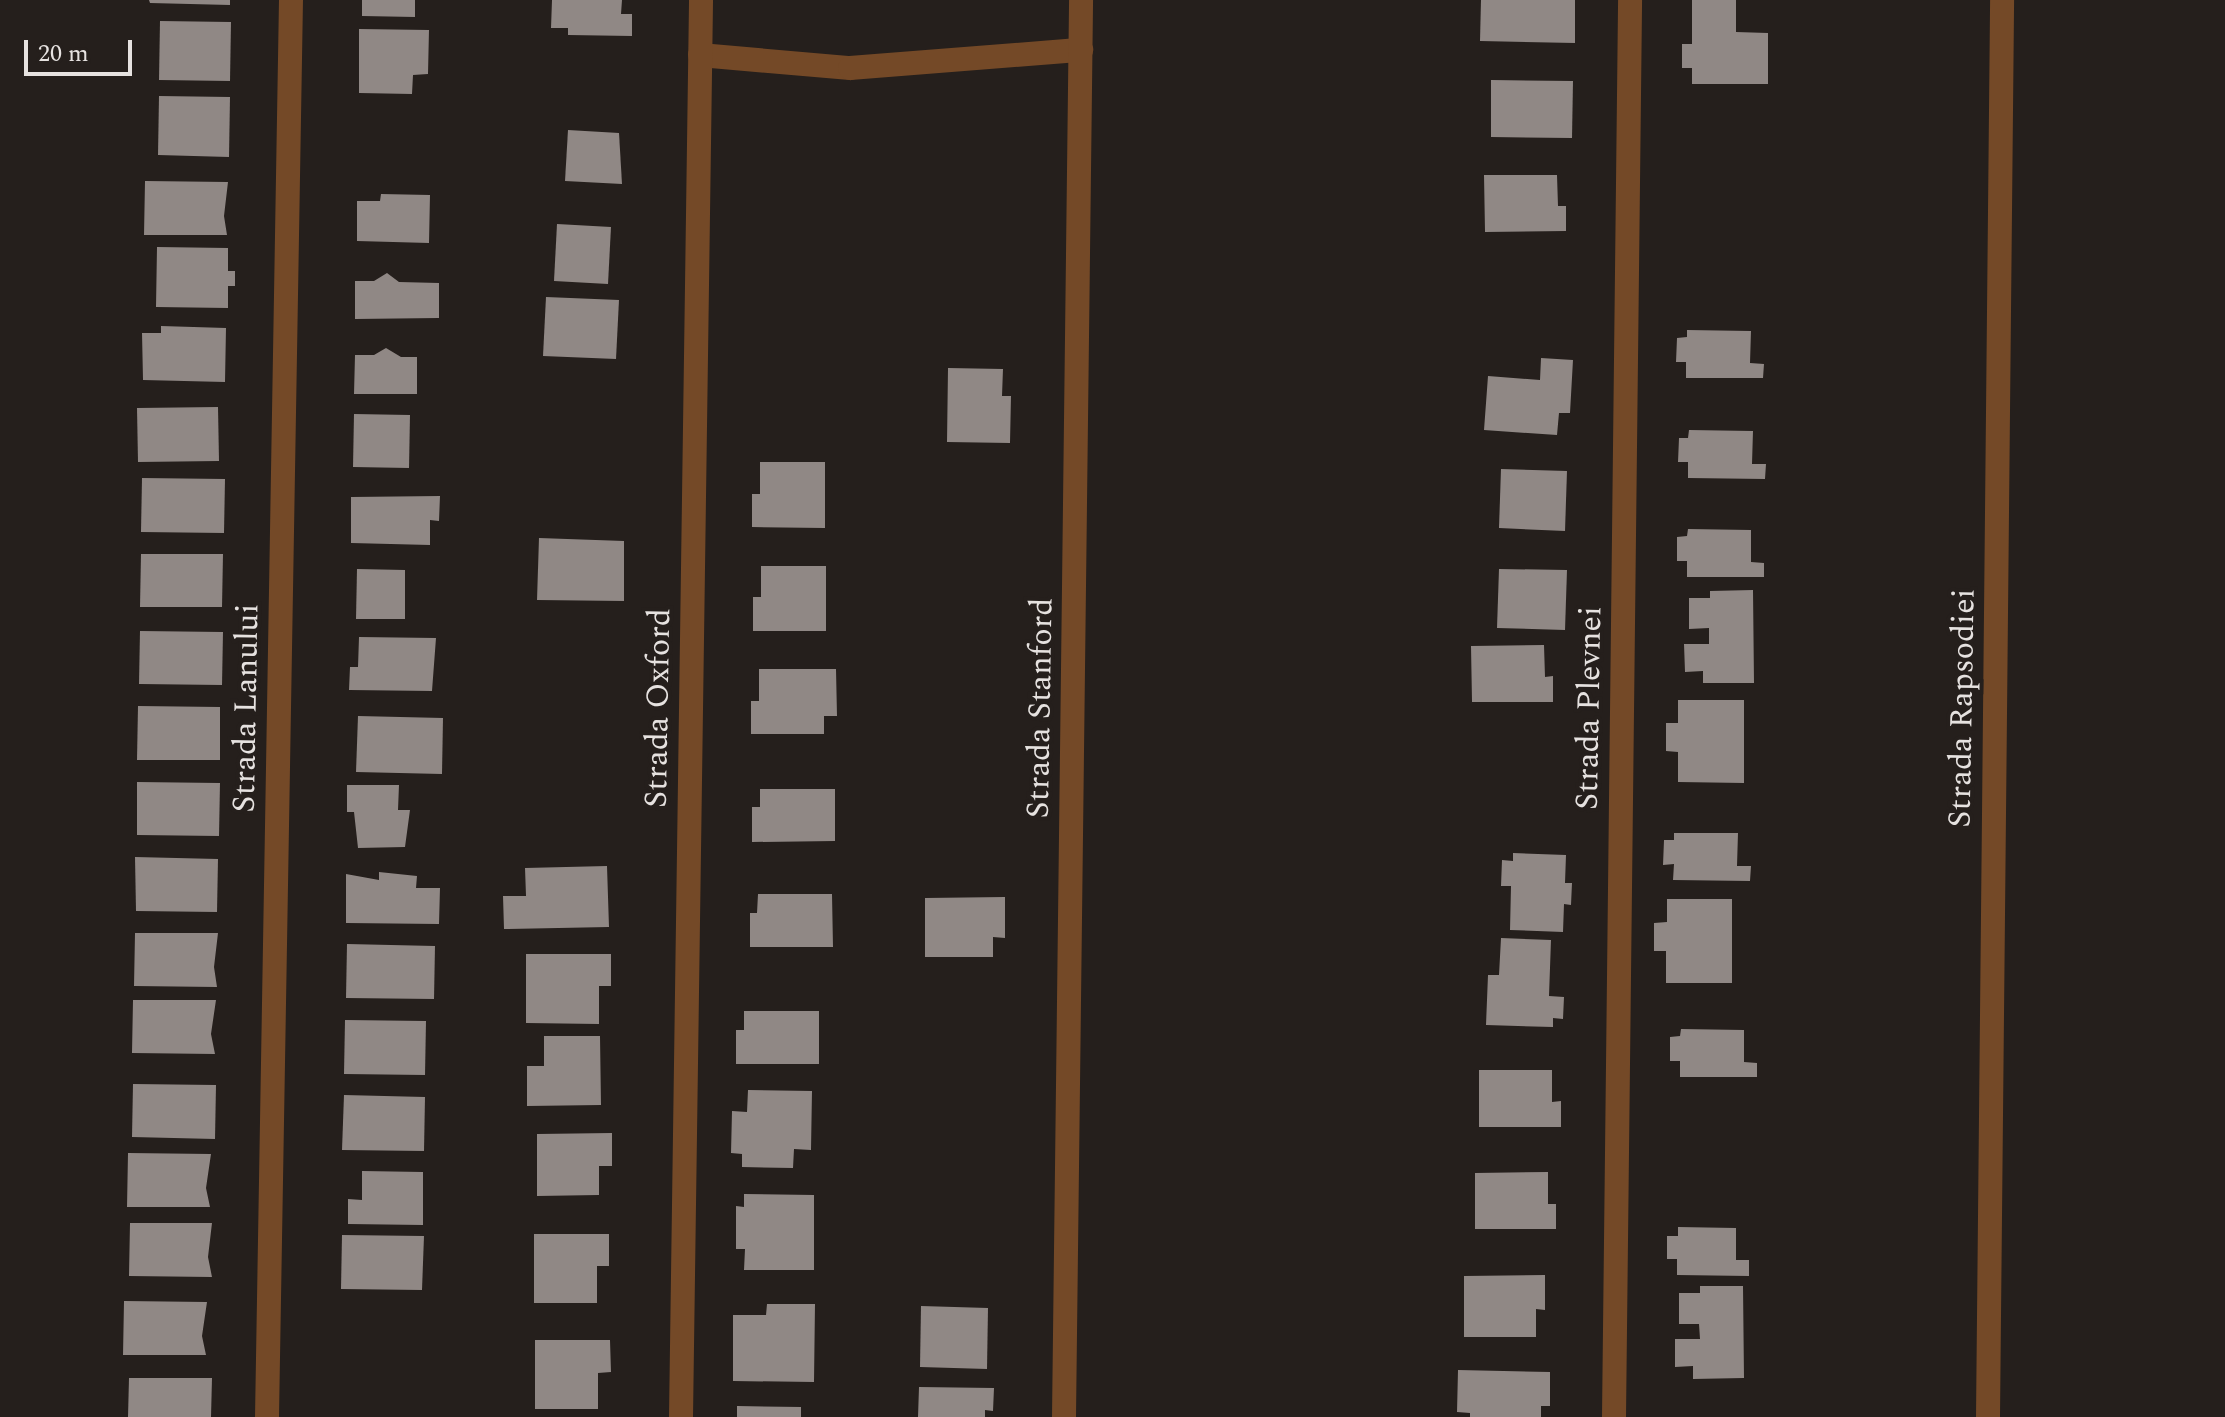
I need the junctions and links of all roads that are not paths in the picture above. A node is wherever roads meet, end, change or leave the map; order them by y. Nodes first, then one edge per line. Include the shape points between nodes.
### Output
1 (291, 0) edge
2 (701, 0) edge
3 (1081, 0) edge
4 (1630, 0) edge
5 (2002, 0) edge
6 (1081, 50) junction
7 (700, 55) junction
8 (267, 1417) edge
9 (681, 1417) edge
10 (1064, 1417) edge
11 (1614, 1417) edge
12 (1988, 1417) edge

1 - 8 street, Strada Lanului
2 - 7 street, Strada Oxford
3 - 6 street, Strada Stanford
4 - 11 street, Strada Plevnei
5 - 12 street, Strada Rapsodiei
6 - 7 street via 850,68
6 - 10 street, Strada Stanford
7 - 9 street, Strada Oxford

